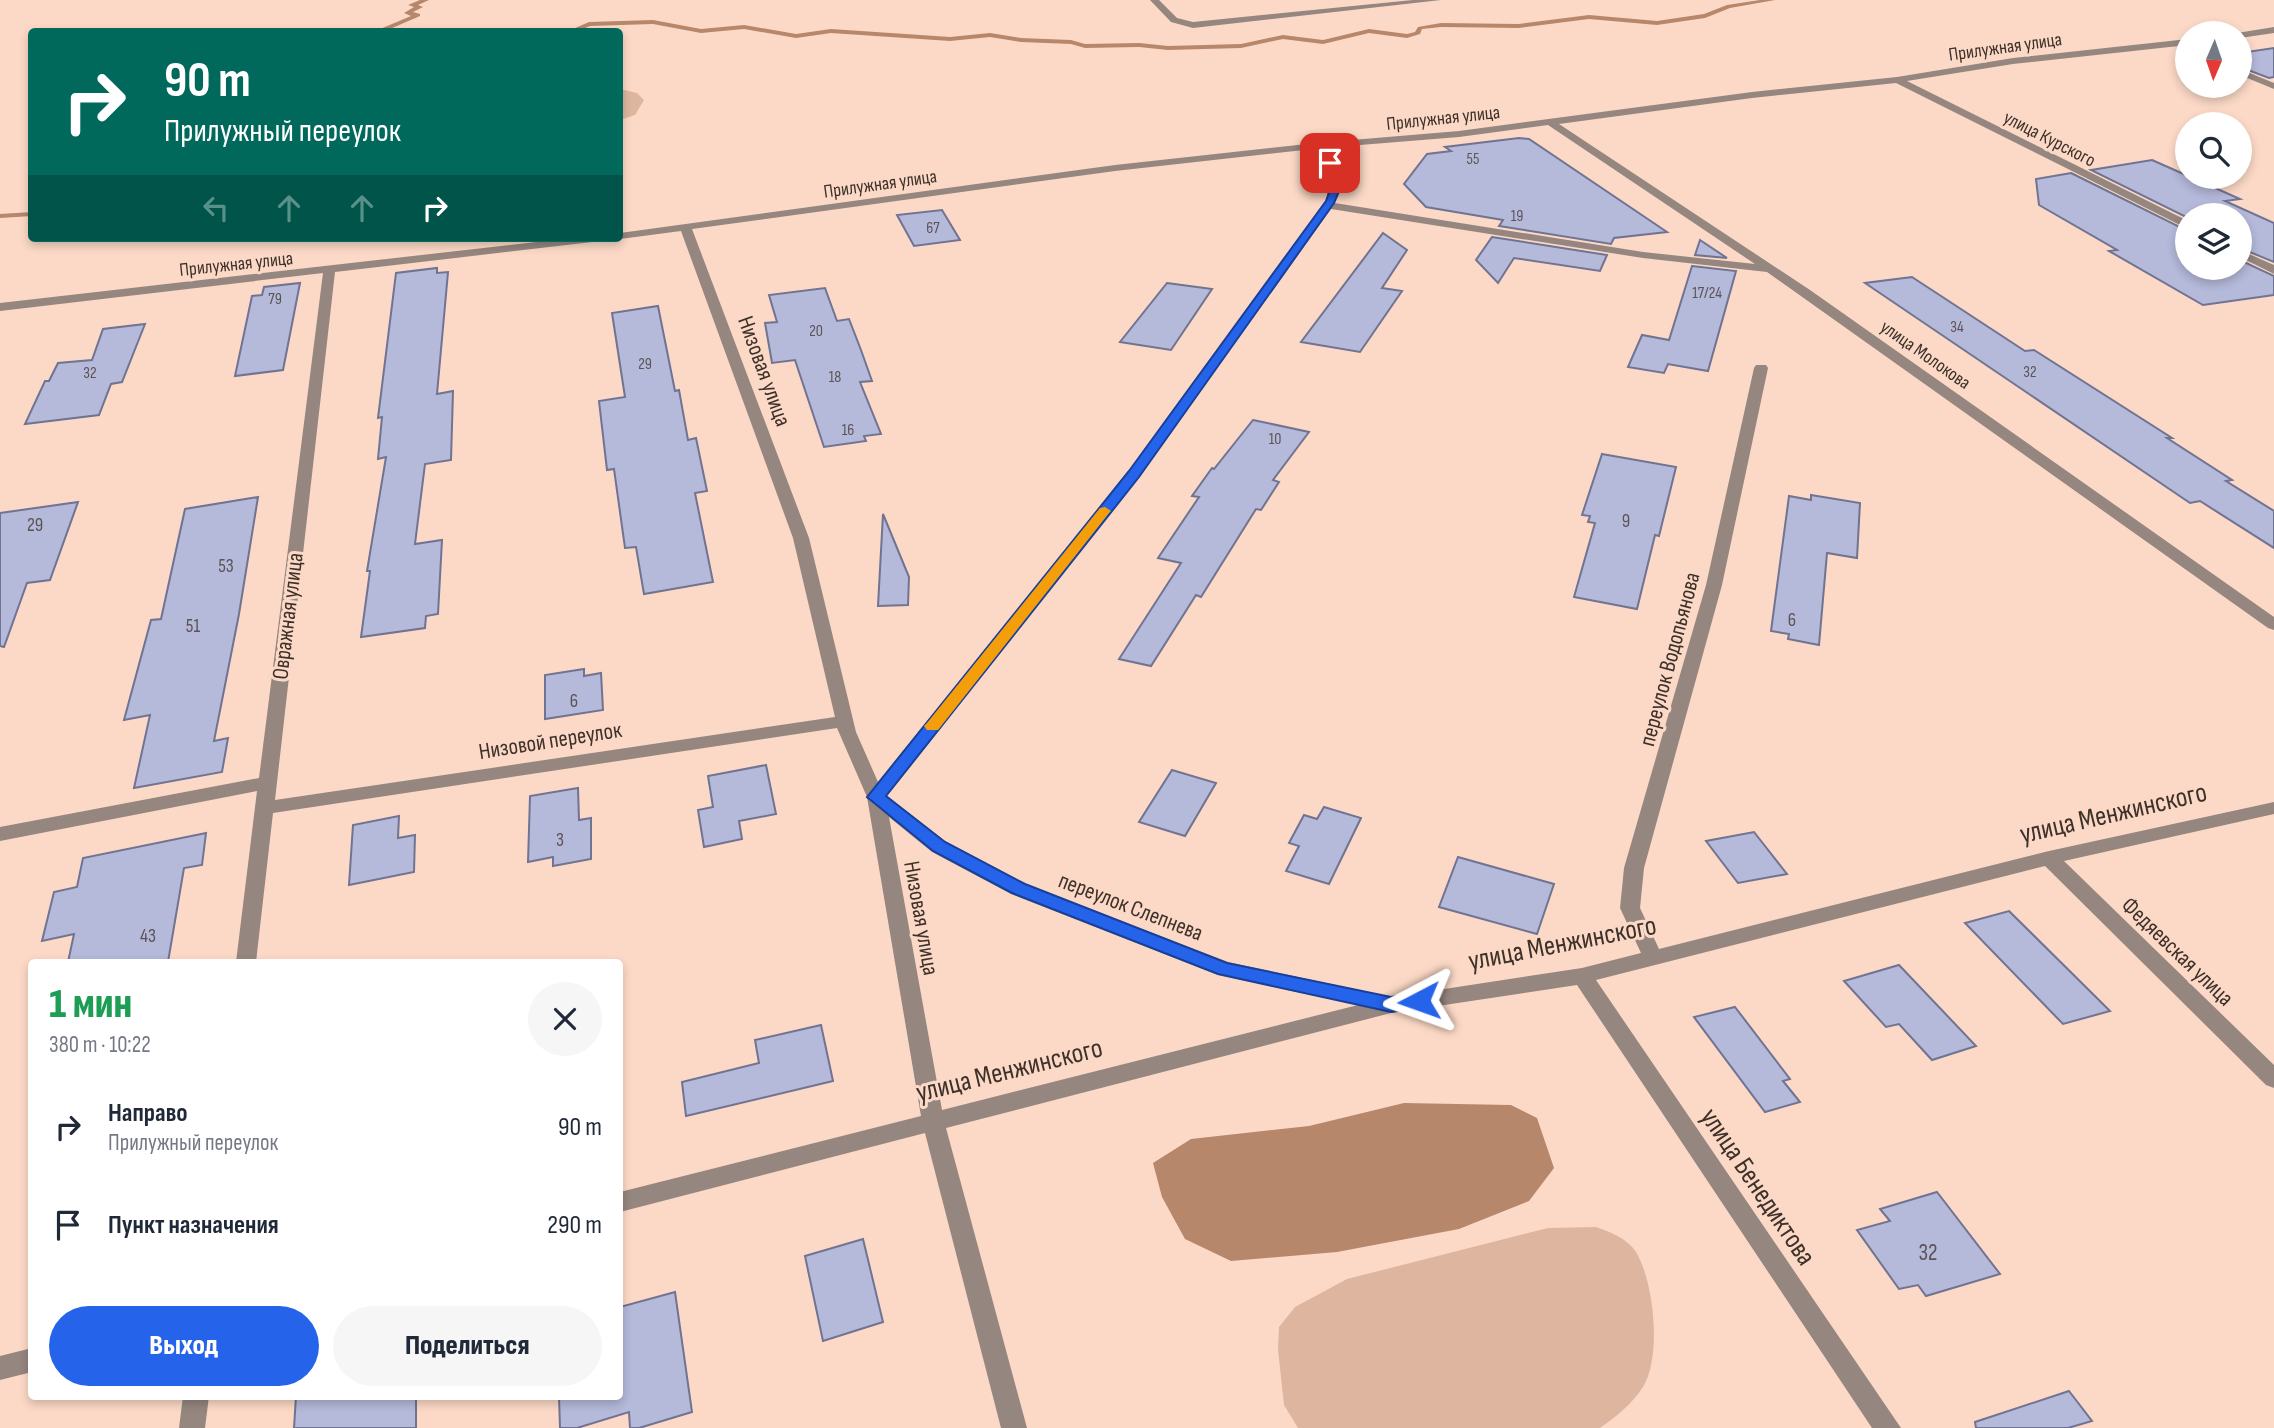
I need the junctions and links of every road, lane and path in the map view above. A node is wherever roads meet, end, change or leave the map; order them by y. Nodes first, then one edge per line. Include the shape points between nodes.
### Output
1 (1154, 0) edge
2 (1437, 0) edge
3 (1393, 2) edge
4 (2274, 30) edge
5 (2252, 33) edge
6 (2175, 44) edge
7 (2170, 45) junction
8 (2175, 47) edge
9 (2252, 77) edge
10 (1897, 80) junction
11 (2274, 86) edge
12 (1550, 122) junction
13 (1316, 146) junction
14 (1328, 205) junction
15 (2175, 219) edge
16 (686, 228) junction
17 (623, 236) edge
18 (567, 242) edge
19 (2252, 259) edge
20 (1769, 269) junction
21 (329, 270) junction
22 (2274, 270) edge
23 (0, 307) edge
24 (1761, 368) dead end
25 (2274, 625) edge
26 (844, 721) junction
27 (267, 783) junction
28 (876, 797) junction
29 (263, 808) junction
30 (2274, 808) edge
31 (0, 834) edge
32 (2049, 858) junction
33 (1653, 958) junction
34 (246, 959) edge
35 (1582, 976) junction
36 (1391, 1005) junction
37 (2274, 1079) edge
38 (933, 1121) junction
39 (623, 1201) edge
40 (28, 1361) edge
41 (0, 1368) edge
42 (196, 1400) edge
43 (192, 1428) edge
44 (1013, 1428) edge
45 (1888, 1428) edge

1 - 3 street via 1174,20 1192,25
2 - 3 street
4 - 5 street
6 - 7 street, Прилужная улица
7 - 8 street
7 - 10 street, Прилужная улица via 2014,61
9 - 11 street
10 - 12 street, Прилужная улица
10 - 15 street, улица Курского
12 - 13 street, Прилужная улица
12 - 20 street, улица Молокова
13 - 14 street via 1330,163 1336,187
13 - 16 street, Прилужная улица via 1026,180
14 - 20 street via 1643,255
14 - 28 street via 1134,474
16 - 17 street, Прилужная улица
16 - 26 street, Низовая улица via 801,537
18 - 21 street, Прилужная улица
19 - 22 street
20 - 25 street, улица Молокова
21 - 23 street, Прилужная улица
21 - 27 street, Овражная улица
24 - 33 street, переулок Водопьянова via 1714,585 1634,868 1630,908
26 - 28 street, Низовая улица
26 - 29 street, Низовой переулок
27 - 29 street, Овражная улица
27 - 31 street
28 - 36 street, переулок Слепнева via 939,847 1018,889 1224,969
28 - 38 street, Низовая улица
29 - 34 street, Овражная улица
30 - 32 street, улица Менжинского
32 - 33 street, улица Менжинского
32 - 37 street, Федяевская улица
33 - 35 street, улица Менжинского
35 - 36 street, улица Менжинского
35 - 45 street, улица Бенедиктова
36 - 38 street, улица Менжинского
38 - 39 street, улица Менжинского
38 - 44 street, Низовая улица
40 - 41 street
42 - 43 street

